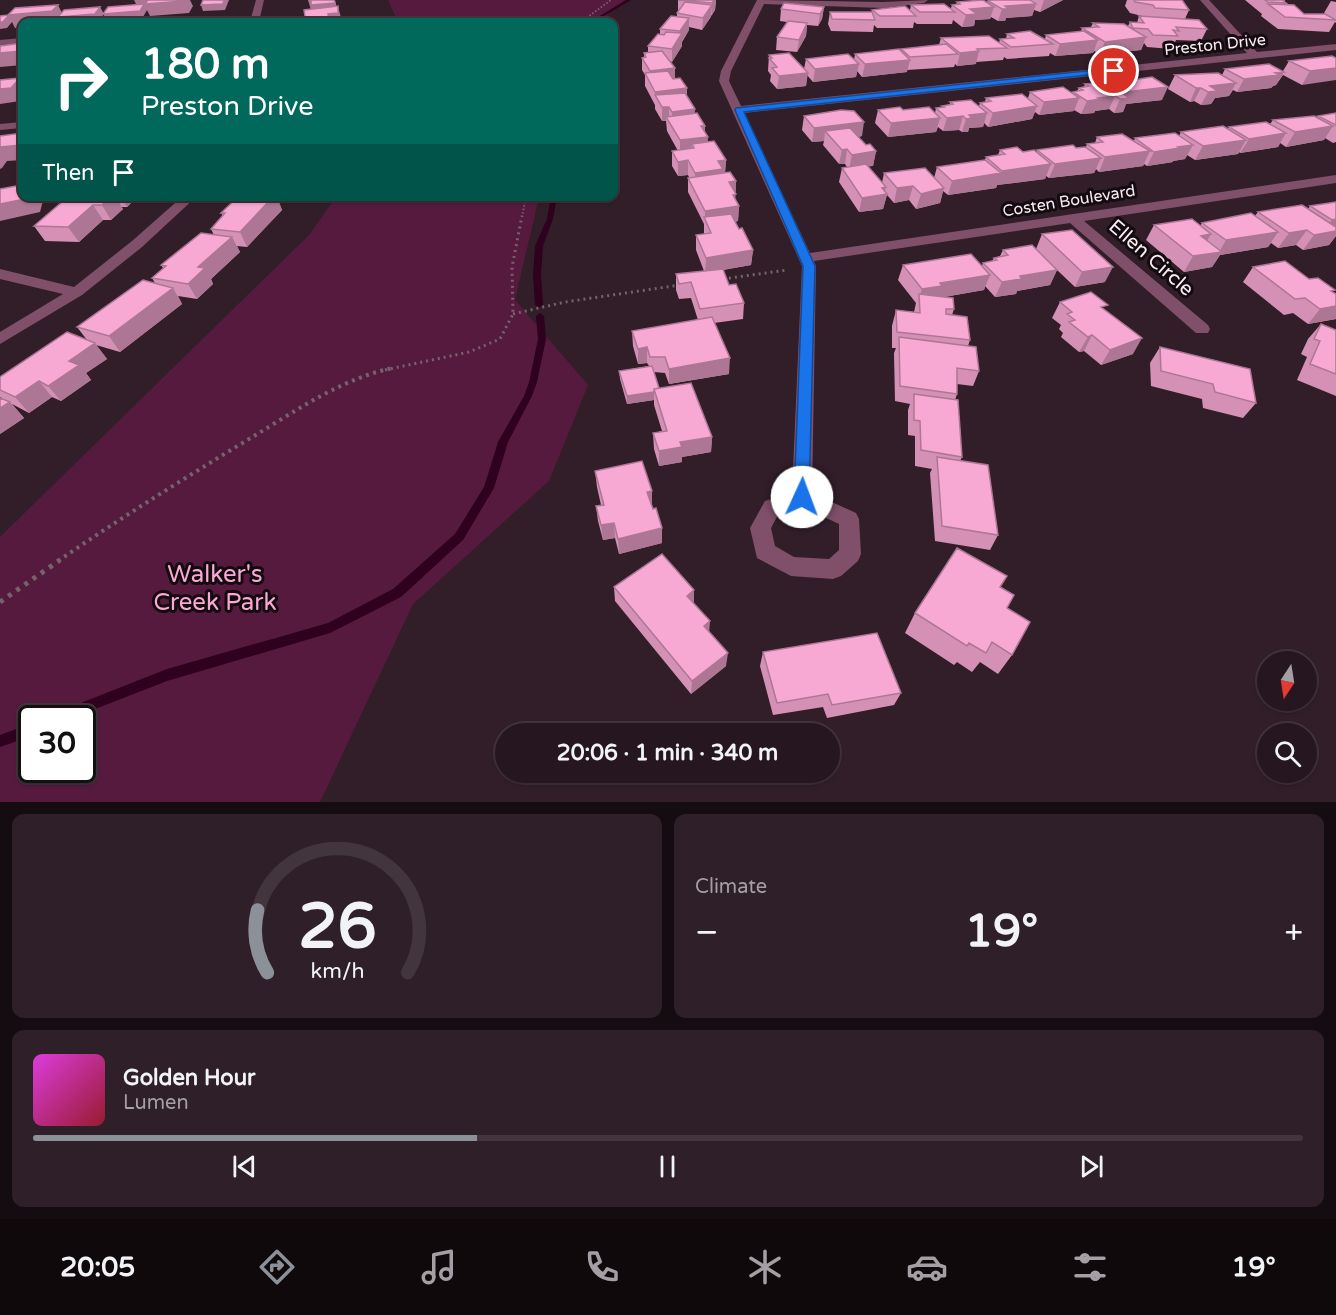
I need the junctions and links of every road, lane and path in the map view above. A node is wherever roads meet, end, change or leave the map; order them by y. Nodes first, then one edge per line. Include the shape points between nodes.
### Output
1 (260, 0) edge
2 (611, 0) edge
3 (761, 0) edge
4 (924, 0) edge
5 (1204, 0) edge
6 (256, 18) edge
7 (586, 18) edge
8 (18, 41) edge
9 (0, 43) edge
10 (1336, 47) edge
11 (1255, 56) junction
12 (739, 110) junction
13 (18, 126) edge
14 (0, 128) edge
15 (1329, 180) edge
16 (1336, 189) edge
17 (184, 201) edge
18 (525, 201) edge
19 (1073, 218) junction
20 (808, 262) junction
21 (0, 274) edge
22 (716, 280) edge
23 (681, 285) edge
24 (77, 292) junction
25 (513, 314) junction
26 (1202, 329) dead end
27 (0, 339) edge
28 (802, 497) junction
29 (0, 602) edge

1 - 6 street
2 - 7 path
3 - 4 street via 883,4
3 - 12 street via 726,70 724,81
5 - 11 street
8 - 9 street
10 - 11 street, Preston Drive
11 - 12 street, Preston Drive
12 - 20 street
13 - 14 street
15 - 16 street
15 - 19 street, Costen Boulevard
17 - 24 street
18 - 25 path via 512,267
19 - 20 street, Costen Boulevard
19 - 26 street, Ellen Circle
20 - 22 path
20 - 28 street
21 - 24 street
23 - 25 path
24 - 27 street
25 - 29 path via 500,339 469,352 369,373 303,407 130,511
28 - 28 street via 772,507 760,528 765,551 791,566 833,568 850,554 849,519

